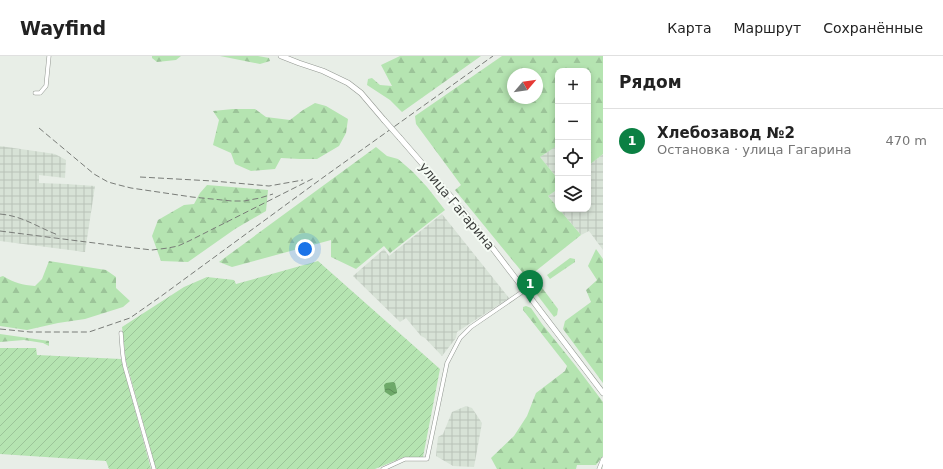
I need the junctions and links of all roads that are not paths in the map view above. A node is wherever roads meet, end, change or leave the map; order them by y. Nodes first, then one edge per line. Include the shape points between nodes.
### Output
1 (49, 56) edge
2 (281, 56) edge
3 (35, 93) dead end
4 (524, 290) junction
5 (121, 333) dead end
6 (603, 393) edge
7 (603, 459) edge
8 (154, 469) edge
9 (383, 469) edge
10 (599, 469) edge

1 - 3 street via 46,86 40,93
2 - 4 main road, улица Гагарина, bridge via 328,73 361,93 476,227
4 - 6 main road, улица Гагарина
4 - 9 street via 471,327 460,338 447,363 427,459 405,459
5 - 8 street via 124,362
7 - 10 street

